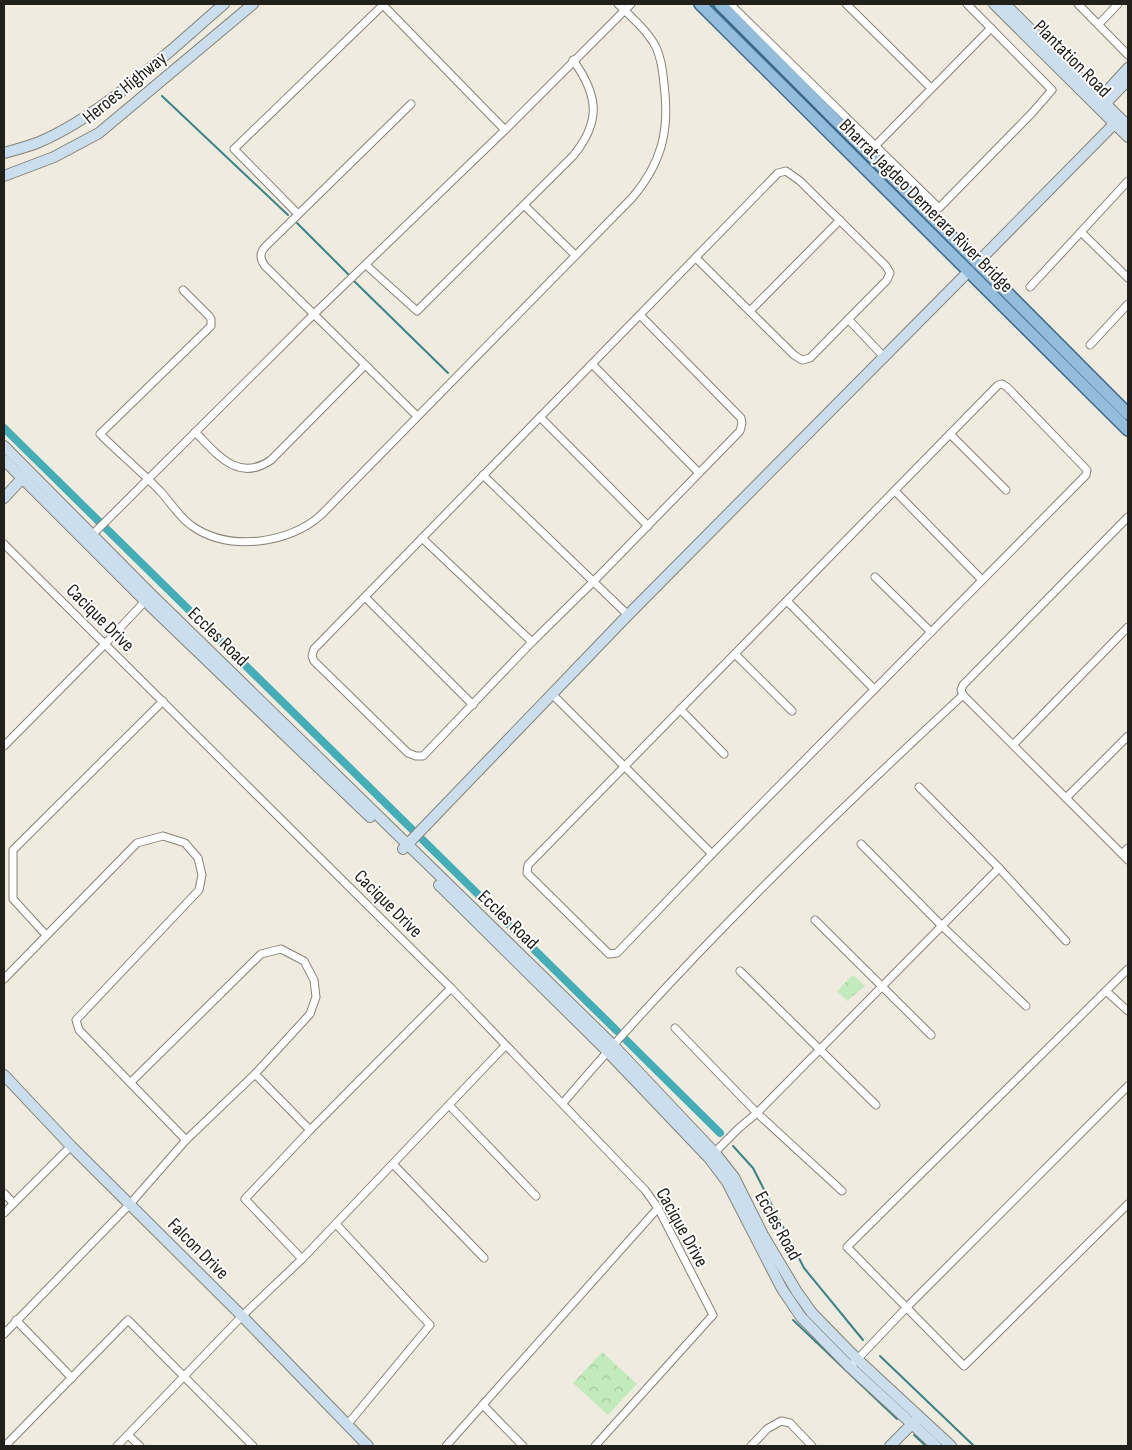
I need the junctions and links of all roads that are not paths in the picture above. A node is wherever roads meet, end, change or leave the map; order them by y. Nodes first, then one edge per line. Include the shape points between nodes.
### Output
1 (224, 4) edge
2 (253, 4) edge
3 (383, 4) edge
4 (618, 4) edge
5 (631, 4) edge
6 (700, 4) edge
7 (720, 4) edge
8 (730, 4) edge
9 (846, 4) edge
10 (967, 4) edge
11 (994, 4) edge
12 (1005, 4) edge
13 (1078, 4) edge
14 (1118, 4) edge
15 (624, 10) junction
16 (1099, 24) junction
17 (991, 28) junction
18 (1128, 55) edge
19 (573, 60) junction
20 (1128, 68) edge
21 (1128, 80) edge
22 (931, 88) junction
23 (411, 104) dead end
24 (1100, 104) junction
25 (1117, 121) junction
26 (1128, 126) edge
27 (505, 130) junction
28 (1128, 137) edge
29 (875, 146) junction
30 (4, 153) edge
31 (4, 176) edge
32 (1128, 181) edge
33 (524, 205) junction
34 (298, 214) junction
35 (840, 220) junction
36 (1080, 232) junction
37 (575, 255) junction
38 (696, 258) junction
39 (978, 263) junction
40 (366, 265) junction
41 (1128, 278) edge
42 (1030, 287) dead end
43 (183, 290) dead end
44 (1128, 304) edge
45 (750, 312) junction
46 (314, 315) junction
47 (640, 315) junction
48 (848, 319) junction
49 (1090, 345) dead end
50 (885, 358) junction
51 (592, 364) junction
52 (365, 365) junction
53 (1128, 414) edge
54 (417, 416) junction
55 (540, 417) junction
56 (1128, 430) edge
57 (196, 432) junction
58 (950, 434) junction
59 (4, 446) edge
60 (4, 460) edge
61 (699, 473) junction
62 (26, 475) junction
63 (483, 475) junction
64 (148, 480) junction
65 (1006, 490) dead end
66 (895, 491) junction
67 (4, 498) edge
68 (1128, 517) edge
69 (648, 526) junction
70 (90, 538) junction
71 (422, 538) junction
72 (4, 544) edge
73 (875, 577) dead end
74 (982, 580) junction
75 (593, 582) junction
76 (148, 597) junction
77 (365, 597) junction
78 (787, 601) junction
79 (628, 615) junction
80 (1128, 626) edge
81 (931, 632) junction
82 (532, 642) junction
83 (105, 644) junction
84 (734, 654) junction
85 (874, 689) junction
86 (553, 696) junction
87 (963, 696) junction
88 (163, 701) junction
89 (473, 705) junction
90 (680, 709) junction
91 (792, 711) dead end
92 (1128, 736) edge
93 (4, 746) edge
94 (1013, 746) junction
95 (724, 754) dead end
96 (624, 766) junction
97 (919, 787) dead end
98 (1066, 798) junction
99 (861, 844) dead end
100 (405, 846) junction
101 (1128, 848) edge
102 (712, 854) junction
103 (1122, 854) junction
104 (1128, 860) edge
105 (999, 868) junction
106 (815, 920) dead end
107 (942, 926) junction
108 (46, 935) junction
109 (1066, 941) dead end
110 (1128, 969) edge
111 (740, 971) dead end
112 (4, 979) edge
113 (881, 987) junction
114 (451, 988) junction
115 (1106, 990) junction
116 (1026, 1006) dead end
117 (1128, 1011) edge
118 (675, 1028) dead end
119 (931, 1035) dead end
120 (505, 1046) junction
121 (610, 1048) junction
122 (819, 1050) junction
123 (255, 1074) junction
124 (4, 1075) edge
125 (131, 1082) junction
126 (1128, 1086) edge
127 (563, 1103) junction
128 (449, 1105) junction
129 (876, 1105) dead end
130 (757, 1112) junction
131 (310, 1130) junction
132 (186, 1140) junction
133 (71, 1146) junction
134 (712, 1155) junction
135 (393, 1164) junction
136 (842, 1191) dead end
137 (4, 1193) edge
138 (536, 1196) dead end
139 (13, 1203) junction
140 (130, 1204) junction
141 (1128, 1204) edge
142 (658, 1208) junction
143 (4, 1213) edge
144 (336, 1224) junction
145 (484, 1258) dead end
146 (302, 1259) junction
147 (907, 1307) junction
148 (242, 1316) junction
149 (16, 1320) junction
150 (4, 1334) edge
151 (854, 1363) junction
152 (185, 1376) junction
153 (72, 1378) junction
154 (483, 1405) junction
155 (915, 1420) junction
156 (347, 1425) junction
157 (128, 1435) junction
158 (5, 1446) edge
159 (117, 1446) edge
160 (140, 1446) edge
161 (253, 1446) edge
162 (368, 1446) edge
163 (446, 1446) edge
164 (523, 1446) edge
165 (595, 1446) edge
166 (751, 1446) edge
167 (812, 1446) edge
168 (890, 1446) edge
169 (936, 1446) edge
170 (951, 1446) edge

1 - 30 street, Heroes Highway via 131,84 83,118 37,143
2 - 31 street, Heroes Highway via 99,133 54,157
3 - 27 street
3 - 34 street via 234,149
4 - 15 street
5 - 15 street
6 - 39 main road, Bharrat Jagdeo Demerara River Bridge
7 - 39 main road, Bharrat Jagdeo Demerara River Bridge
8 - 29 street
9 - 22 street
10 - 17 street
11 - 24 street, Plantation Road
12 - 24 street, Plantation Road
13 - 16 street
14 - 16 street
15 - 19 street
15 - 37 street via 656,47 660,60 667,119 663,143 657,162 642,186
16 - 18 street
17 - 22 street
17 - 29 street via 1052,90 939,208
19 - 27 street
19 - 33 street via 591,93 593,117 589,134 573,156
20 - 24 street
21 - 24 street
22 - 29 street
23 - 34 street
24 - 25 street, Plantation Road
25 - 26 street, Plantation Road
25 - 28 street, Plantation Road
25 - 39 street
27 - 40 street
32 - 36 street
33 - 37 street
33 - 40 street via 417,312
34 - 46 street via 260,257
35 - 38 street via 800,181 786,171 778,173
35 - 45 street
35 - 48 street via 890,273 887,280
36 - 41 street
36 - 42 street
37 - 54 street
38 - 45 street
38 - 47 street
39 - 50 street
39 - 53 main road, Bharrat Jagdeo Demerara River Bridge
39 - 56 main road, Bharrat Jagdeo Demerara River Bridge
40 - 46 street
43 - 64 street via 209,316 211,326 100,434
44 - 49 street
45 - 48 street via 802,360 810,358
46 - 52 street
46 - 57 street
47 - 51 street
47 - 61 street via 741,418 740,431
48 - 50 street
50 - 79 street
51 - 55 street
51 - 61 street
52 - 54 street
52 - 57 street via 271,460 258,468 230,464
54 - 64 street via 313,522 266,541 239,542 200,531 191,526
55 - 63 street
55 - 69 street
57 - 64 street
58 - 65 street
58 - 66 street
58 - 74 street via 1002,384 1087,470 1086,475
59 - 62 street, Eccles Road
60 - 62 street, Eccles Road
61 - 69 street
62 - 67 street
62 - 70 street, Eccles Road
63 - 71 street
63 - 75 street
64 - 70 street
66 - 74 street
66 - 78 street
68 - 87 street via 963,685
69 - 75 street
70 - 76 street, Eccles Road
71 - 77 street
71 - 82 street
72 - 83 street, Cacique Drive
73 - 81 street
74 - 81 street
75 - 79 street
75 - 82 street
76 - 83 street
76 - 100 street, Eccles Road
77 - 89 street
77 - 89 street via 314,649 314,661 408,753 416,756 423,756
78 - 84 street
78 - 85 street
79 - 86 street
80 - 94 street
81 - 85 street
82 - 89 street
83 - 88 street, Cacique Drive
83 - 93 street
84 - 90 street
84 - 91 street
85 - 102 street
86 - 96 street
86 - 100 street
87 - 94 street
87 - 121 street via 747,904
88 - 108 street via 14,850 13,899
88 - 114 street, Cacique Drive
90 - 95 street
90 - 96 street
92 - 98 street
94 - 98 street
96 - 102 street
96 - 102 street via 526,868 527,873 609,954 617,952
97 - 105 street
98 - 103 street
99 - 107 street
100 - 121 street, Eccles Road
101 - 103 street
103 - 104 street
105 - 107 street
105 - 109 street
106 - 113 street
107 - 113 street
107 - 116 street
108 - 112 street
108 - 125 street via 137,843 163,836 185,842 198,858 202,875 199,890 76,1020 79,1030
110 - 115 street
111 - 122 street
113 - 119 street
113 - 122 street
114 - 120 street, Cacique Drive
114 - 131 street
115 - 117 street
115 - 147 street via 847,1247
118 - 130 street
120 - 127 street, Cacique Drive
120 - 128 street
121 - 127 street
121 - 134 street, Eccles Road
122 - 129 street
122 - 130 street
123 - 125 street via 310,1014 316,997 314,980 304,961 281,950 261,954
123 - 131 street
123 - 132 street
124 - 133 street, Falcon Drive
125 - 132 street
126 - 147 street
127 - 142 street, Cacique Drive
128 - 135 street
128 - 138 street
130 - 134 street
130 - 136 street
131 - 146 street via 245,1199
132 - 140 street
133 - 139 street
133 - 140 street, Falcon Drive
134 - 151 street, Eccles Road via 734,1177 796,1292
135 - 144 street
135 - 145 street
137 - 139 street
139 - 143 street
140 - 148 street, Falcon Drive
140 - 149 street
141 - 147 street via 964,1366
142 - 154 street
142 - 165 street, Cacique Drive via 713,1315
144 - 146 street
144 - 156 street via 430,1326
146 - 148 street
147 - 151 street
148 - 152 street
148 - 156 street, Falcon Drive
149 - 150 street
149 - 153 street
151 - 155 street, Eccles Road
152 - 153 street via 128,1320
152 - 157 street
152 - 161 street
153 - 158 street
154 - 163 street
154 - 164 street
155 - 168 street
155 - 169 street, Eccles Road
155 - 170 street, Eccles Road
156 - 162 street, Falcon Drive
157 - 159 street
157 - 160 street
166 - 167 street via 780,1421 790,1422

